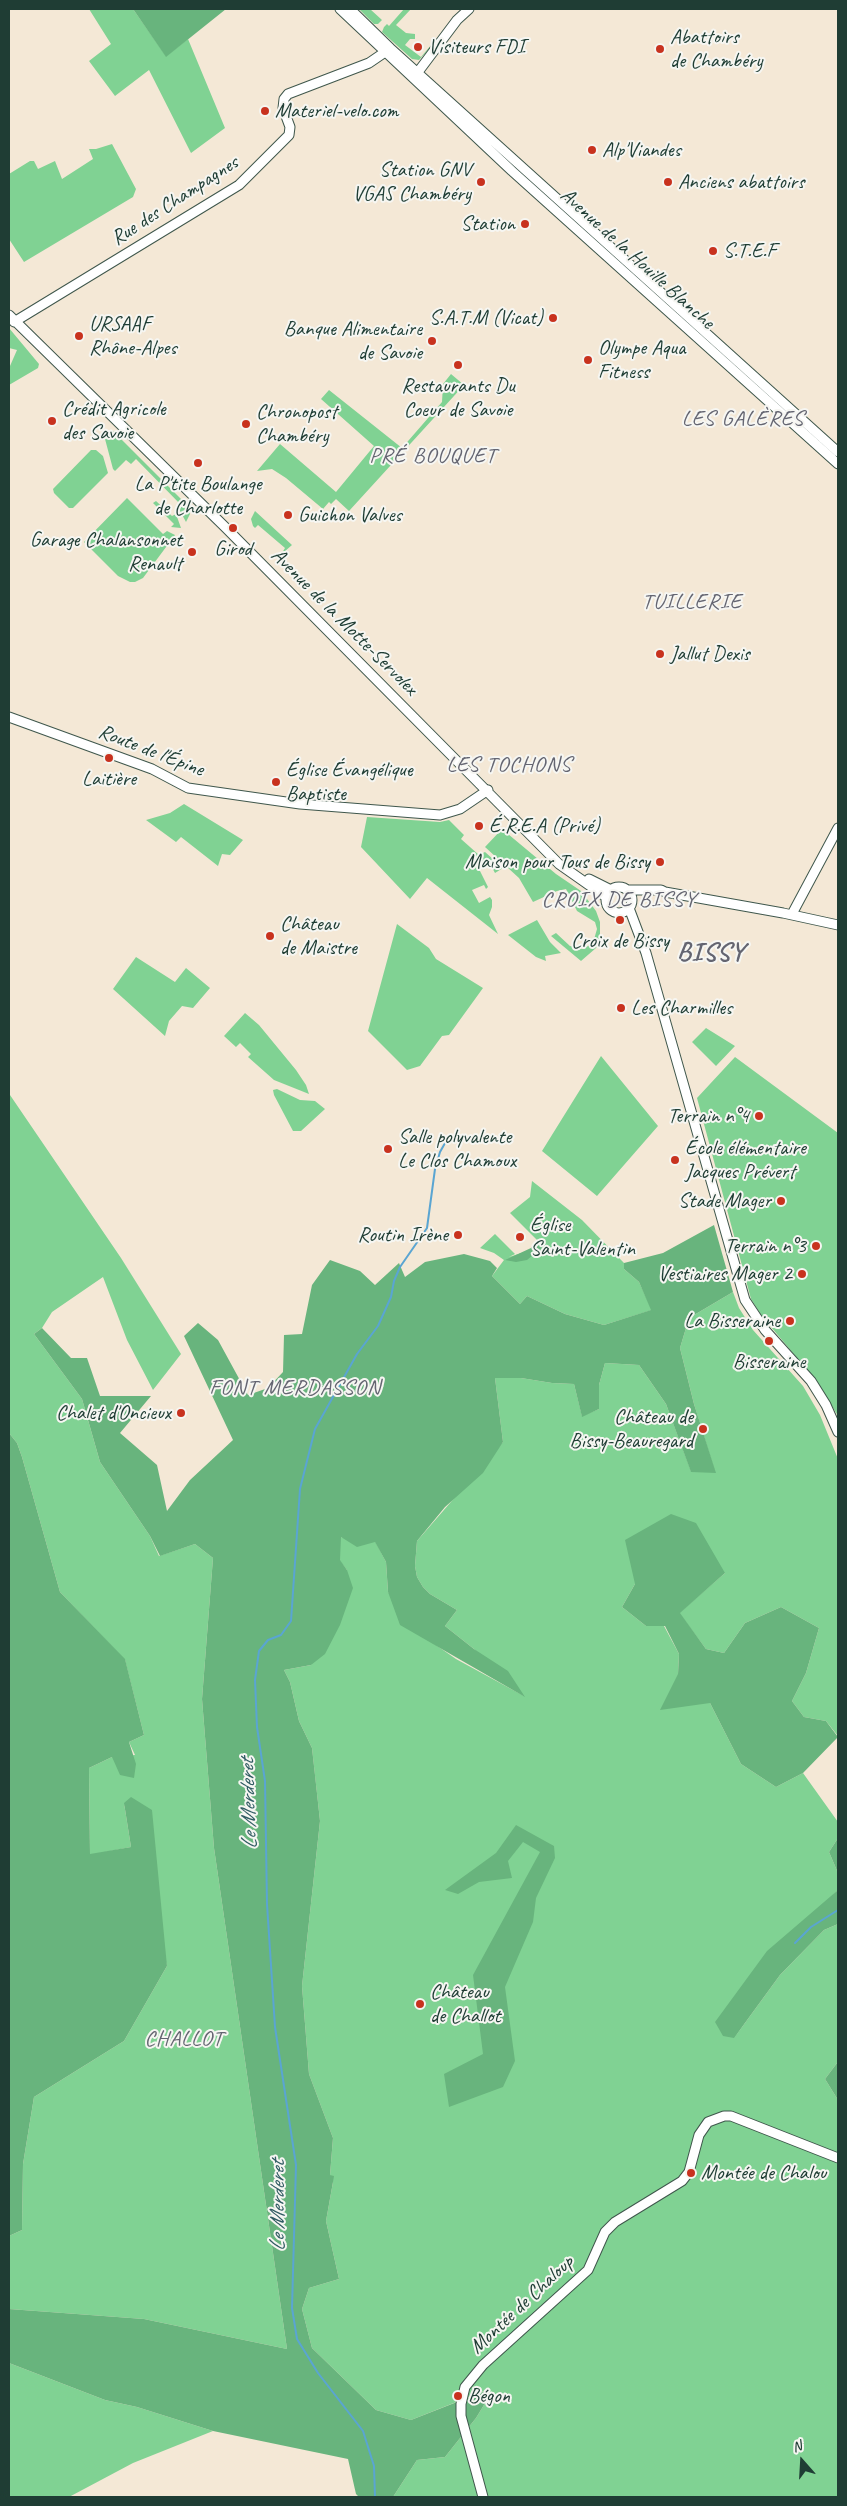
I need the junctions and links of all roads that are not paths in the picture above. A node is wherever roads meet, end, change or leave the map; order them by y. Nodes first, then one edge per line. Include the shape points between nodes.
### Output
1 (340, 9) edge
2 (350, 9) edge
3 (469, 9) edge
4 (387, 50) junction
5 (416, 76) junction
6 (12, 319) edge
7 (838, 452) edge
8 (838, 464) edge
9 (9, 717) edge
10 (488, 790) junction
11 (838, 828) edge
12 (627, 890) junction
13 (665, 892) junction
14 (609, 894) junction
15 (631, 904) junction
16 (620, 913) junction
17 (792, 914) junction
18 (838, 925) edge
19 (636, 928) junction
20 (838, 1432) edge
21 (838, 2158) edge
22 (483, 2497) edge

1 - 4 main road
2 - 4 main road
3 - 5 main road via 457,20
4 - 5 main road
4 - 6 main road, Rue des Champagnes via 369,63 288,94 282,108 290,127 289,134 239,185
5 - 7 main road, Avenue de la Houille Blanche via 512,155
5 - 8 main road, Avenue de la Houille Blanche via 512,171
6 - 10 main road, Avenue de la Motte-Servolex
9 - 10 main road, Route de l'Épine via 152,769 188,788 300,804 440,815 460,809
10 - 14 main road, Avenue de la Motte-Servolex via 559,864
11 - 17 main road
12 - 13 main road
12 - 14 main road via 619,887
12 - 15 main road
13 - 15 main road via 643,895
13 - 17 main road
14 - 16 main road via 610,910
15 - 16 main road
15 - 19 main road
16 - 19 main road
17 - 18 main road
19 - 20 main road via 646,953 745,1300 765,1330 811,1382
21 - 22 main road, Montée de Chaloup via 731,2116 708,2122 700,2135 689,2172 682,2181 610,2227 599,2243 588,2270 477,2372 465,2387 461,2416

